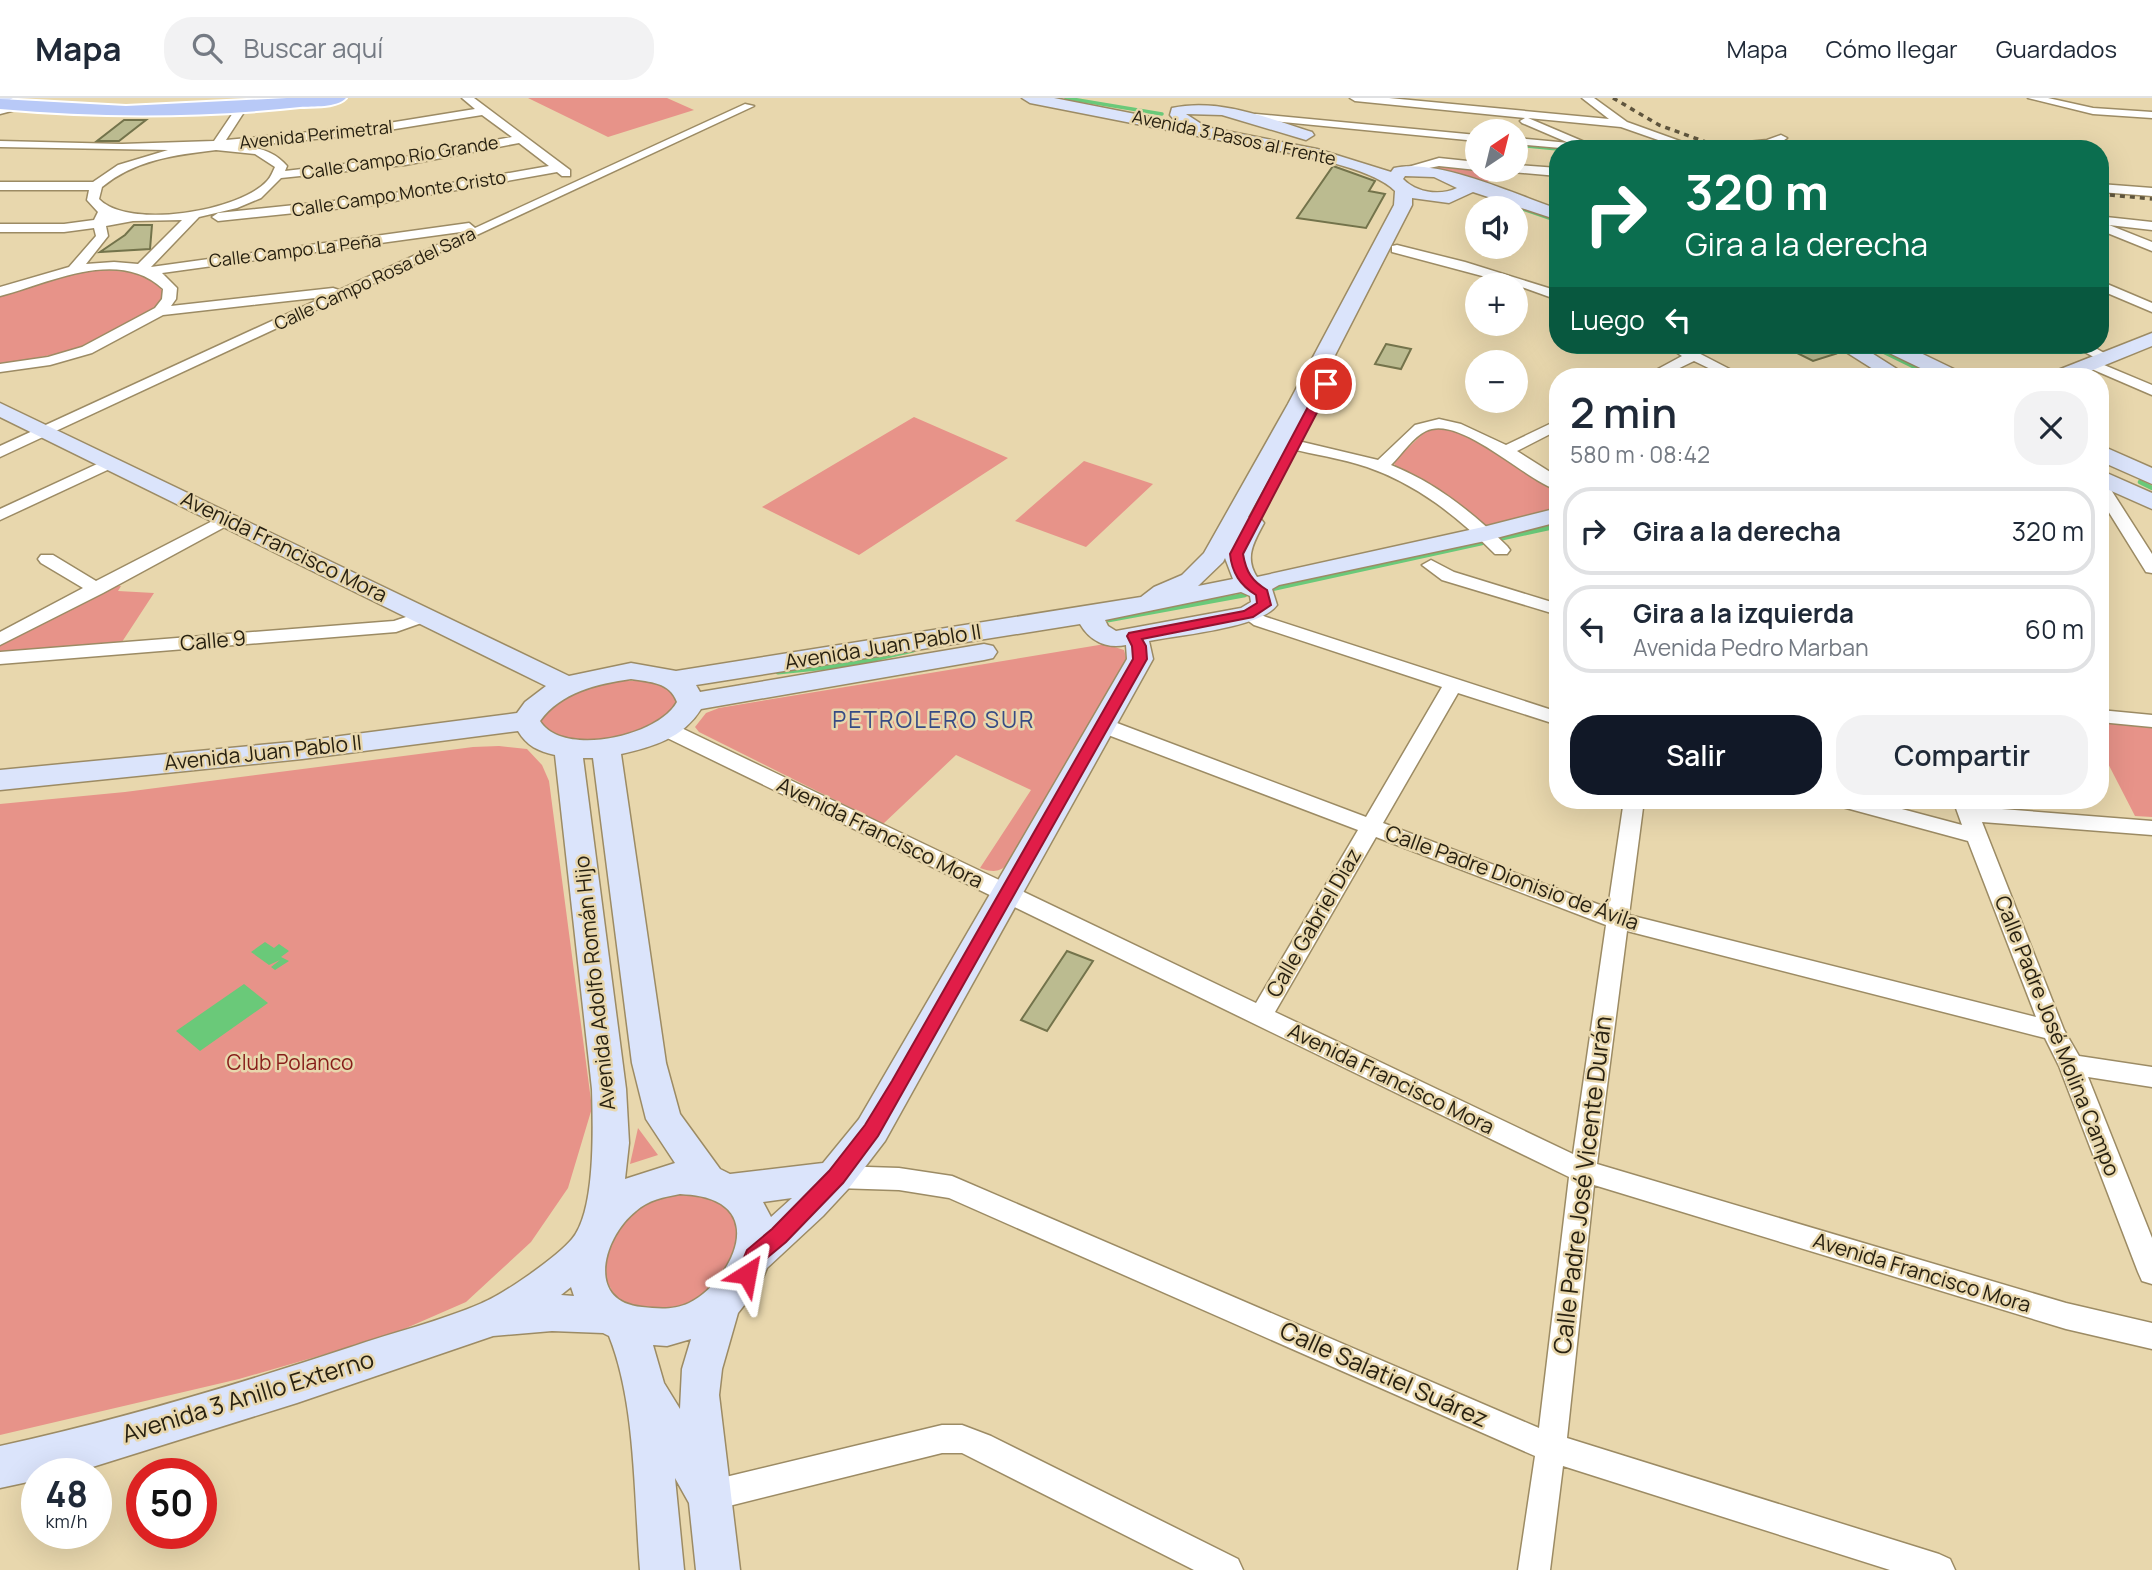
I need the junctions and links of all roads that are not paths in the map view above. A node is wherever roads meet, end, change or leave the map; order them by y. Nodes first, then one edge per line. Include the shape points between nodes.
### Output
1 (5, 98) edge
2 (107, 98) edge
3 (293, 98) edge
4 (337, 98) edge
5 (729, 98) edge
6 (1030, 98) edge
7 (1103, 98) edge
8 (1355, 98) edge
9 (1587, 98) edge
10 (2033, 98) edge
11 (29, 102) edge
12 (236, 102) edge
13 (1467, 103) edge
14 (479, 104) edge
15 (0, 107) edge
16 (1243, 109) edge
17 (1190, 110) edge
18 (1504, 113) junction
19 (2152, 115) edge
20 (1623, 124) junction
21 (1465, 137) edge
22 (521, 138) junction
23 (1781, 138) dead end
24 (1572, 140) edge
25 (1670, 140) edge
26 (1776, 140) edge
27 (1528, 142) edge
28 (1549, 144) edge
29 (0, 145) edge
30 (217, 146) junction
31 (147, 148) junction
32 (161, 155) junction
33 (1465, 165) edge
34 (559, 168) junction
35 (1423, 169) junction
36 (1528, 170) edge
37 (1549, 171) edge
38 (280, 175) junction
39 (1455, 180) junction
40 (581, 184) junction
41 (1399, 185) junction
42 (0, 186) edge
43 (96, 186) junction
44 (2109, 189) edge
45 (2152, 192) edge
46 (1437, 198) junction
47 (1465, 204) edge
48 (226, 207) junction
49 (105, 211) junction
50 (1549, 212) edge
51 (196, 214) junction
52 (238, 216) junction
53 (144, 218) junction
54 (506, 219) junction
55 (2109, 221) edge
56 (1528, 222) edge
57 (99, 224) junction
58 (2152, 226) edge
59 (0, 229) edge
60 (1549, 229) edge
61 (2109, 230) edge
62 (442, 232) junction
63 (456, 242) junction
64 (2152, 247) edge
65 (1397, 249) junction
66 (74, 270) junction
67 (145, 270) junction
68 (2109, 289) edge
69 (349, 291) junction
70 (0, 292) edge
71 (1549, 293) edge
72 (291, 297) junction
73 (2152, 308) edge
74 (160, 311) junction
75 (292, 317) junction
76 (2152, 339) edge
77 (1860, 354) edge
78 (1907, 354) edge
79 (2090, 354) edge
80 (1695, 355) joint
81 (2099, 361) junction
82 (0, 368) edge
83 (1668, 368) edge
84 (1720, 368) edge
85 (1884, 368) edge
86 (1936, 368) edge
87 (2081, 368) edge
88 (2152, 391) edge
89 (0, 409) edge
90 (1549, 429) edge
91 (46, 431) junction
92 (1294, 445) junction
93 (1505, 451) junction
94 (0, 452) edge
95 (2109, 460) edge
96 (110, 463) junction
97 (1381, 466) junction
98 (1549, 479) edge
99 (2109, 480) edge
100 (2148, 492) edge
101 (2109, 500) edge
102 (2115, 510) junction
103 (0, 515) edge
104 (226, 519) junction
105 (1549, 519) edge
106 (1549, 537) edge
107 (1493, 542) junction
108 (47, 559) dead end
109 (1431, 565) junction
110 (2152, 568) edge
111 (97, 589) junction
112 (1255, 597) junction
113 (1151, 601) junction
114 (1549, 607) edge
115 (424, 616) junction
116 (1094, 623) junction
117 (1134, 636) junction
118 (0, 639) edge
119 (0, 658) edge
120 (1453, 685) junction
121 (568, 686) junction
122 (683, 691) junction
123 (1549, 716) edge
124 (2109, 717) edge
125 (526, 721) junction
126 (2152, 721) edge
127 (1102, 725) junction
128 (666, 729) junction
129 (606, 747) junction
130 (568, 749) junction
131 (0, 780) edge
132 (1633, 809) edge
133 (1910, 809) edge
134 (1970, 817) edge
135 (1370, 826) junction
136 (2152, 828) edge
137 (1007, 895) junction
138 (1617, 920) junction
139 (1260, 1017) junction
140 (2053, 1031) junction
141 (2071, 1065) junction
142 (2152, 1077) edge
143 (1583, 1171) junction
144 (836, 1177) junction
145 (718, 1185) junction
146 (595, 1234) junction
147 (754, 1256) junction
148 (2152, 1272) edge
149 (721, 1306) junction
150 (493, 1318) junction
151 (616, 1319) junction
152 (2152, 1336) edge
153 (646, 1390) junction
154 (1551, 1448) junction
155 (0, 1467) edge
156 (709, 1496) junction
157 (662, 1570) edge
158 (718, 1570) edge
159 (1227, 1570) edge
160 (1534, 1570) edge
161 (1939, 1570) edge

1 - 15 street
2 - 12 main road
3 - 11 main road via 188,104
4 - 12 main road
5 - 40 street, Calle Campo Rosa del Sara via 748,106
6 - 17 street, Avenida 3 Pasos al Frente
7 - 17 street, Avenida 3 Pasos al Frente
8 - 13 street
9 - 20 street
10 - 19 street via 2093,111
11 - 12 main road via 110,109
11 - 15 main road
12 - 30 street
13 - 18 street
14 - 22 street
14 - 30 street, Avenida Perimetral via 344,134
16 - 17 street, Avenida 3 Pasos al Frente via 1218,102
16 - 17 street via 1239,121 1220,125
16 - 21 street
16 - 35 street, Avenida 3 Pasos al Frente via 1294,131
17 - 41 street, Avenida 3 Pasos al Frente via 1376,172
18 - 20 street
18 - 24 street
20 - 25 street
22 - 34 street
22 - 38 street, Calle Campo Río Grande via 405,161
23 - 26 street
27 - 28 street
29 - 31 street, Avenida Perimetral
30 - 31 street, Avenida Perimetral
30 - 32 street
30 - 38 street via 274,158 281,166
31 - 32 street, Avenida Perimetral
32 - 43 street via 120,169
33 - 35 street via 1439,162
34 - 40 street
34 - 52 street, Calle Campo Monte Cristo via 372,201
35 - 39 street, Avenida 3 Pasos al Frente
35 - 41 street via 1401,172
36 - 37 street
38 - 48 street via 261,192
39 - 46 street via 1466,190
39 - 50 street
40 - 54 street, Calle Campo Rosa del Sara
41 - 46 street, Avenida 3 Pasos al Frente
41 - 113 street via 1403,205 1214,557 1191,580
42 - 43 street
43 - 49 street via 93,200
44 - 45 street
46 - 47 street
46 - 65 street via 1418,206
48 - 51 street
48 - 52 street via 224,213
49 - 53 street
49 - 57 street
51 - 52 street, Calle Campo Monte Cristo
51 - 53 street
51 - 67 street
53 - 57 street
54 - 62 street, Calle Campo La Peña
54 - 63 street, Calle Campo Rosa del Sara
55 - 58 street
56 - 60 street
57 - 59 street
57 - 66 street via 102,236
61 - 64 street
62 - 63 street via 454,235
62 - 67 street, Calle Campo La Peña
63 - 69 street, Calle Campo Rosa del Sara
65 - 71 street
65 - 92 street
66 - 67 street, Calle Campo La Peña
66 - 70 street, Calle Campo La Peña
67 - 74 street via 164,278 170,288
68 - 73 street
69 - 72 street
69 - 75 street, Calle Campo Rosa del Sara
72 - 74 street
72 - 75 street via 297,307
74 - 82 street via 87,350 50,362
75 - 91 street, Calle Campo Rosa del Sara
76 - 81 street
77 - 85 street
78 - 86 street
79 - 81 street
80 - 83 street
80 - 84 street
81 - 87 street
81 - 88 street
89 - 91 street, Avenida Francisco Mora
90 - 93 street
91 - 94 street, Calle Campo Rosa del Sara
91 - 96 street, Avenida Francisco Mora
92 - 97 street
92 - 112 street via 1236,554 1239,571
93 - 97 street via 1439,424 1424,426
93 - 98 street
95 - 100 street
96 - 103 street
96 - 104 street, Avenida Francisco Mora
97 - 107 street via 1424,487
99 - 100 street
100 - 102 street via 2123,500
101 - 102 street
102 - 110 street
104 - 111 street
104 - 115 street, Avenida Francisco Mora
105 - 107 street
106 - 107 street
107 - 109 street
107 - 112 street via 1271,579
108 - 111 street
109 - 112 street
109 - 114 street via 1448,576
111 - 118 street
112 - 113 street via 1230,586
112 - 117 street
112 - 120 street via 1260,621
113 - 116 street
115 - 119 street, Calle 9 via 396,626
115 - 121 street, Avenida Francisco Mora
116 - 117 street via 1116,639
116 - 122 street, Avenida Juan Pablo II
117 - 127 street via 1140,659
120 - 123 street
120 - 135 street, Calle Gabriel Diaz
121 - 122 street via 631,671 656,674
121 - 125 street via 534,708
122 - 128 street via 678,721
124 - 126 street
125 - 130 street via 536,737
125 - 131 street, Avenida Juan Pablo II via 302,750
127 - 135 street, Calle Padre Dionisio de Ávila
127 - 137 street
128 - 129 street
128 - 137 street, Avenida Francisco Mora
129 - 130 street
129 - 145 street, Avenida Adolfo Román Hijo via 649,1063 664,1119
130 - 146 street, Avenida Adolfo Román Hijo via 609,1089 611,1143
132 - 138 street, Calle Padre José Vicente Durán
133 - 134 street
134 - 136 street
134 - 140 street, Calle Padre José Molina Campo
135 - 138 street, Calle Padre Dionisio de Ávila
135 - 139 street, Calle Gabriel Diaz
137 - 139 street, Avenida Francisco Mora
137 - 144 street via 872,1130
138 - 140 street, Calle Padre Dionisio de Ávila
138 - 143 street, Calle Padre José Vicente Durán
139 - 143 street, Avenida Francisco Mora
140 - 141 street, Calle Padre José Molina Campo
141 - 142 street
141 - 148 street, Calle Padre José Molina Campo
143 - 152 street, Avenida Francisco Mora via 2066,1316
143 - 154 street, Calle Padre José Vicente Durán
144 - 145 street
144 - 147 street
144 - 154 street, Calle Salatiel Suárez via 952,1187
145 - 146 street via 680,1178 651,1184 625,1198
145 - 147 street via 743,1202 752,1218
146 - 150 street, Avenida 3 Anillo Externo via 542,1286
146 - 151 street via 585,1275 593,1297
147 - 149 street via 742,1282
149 - 151 street via 673,1327 648,1329
149 - 156 street via 699,1395
150 - 151 street, Avenida 3 Anillo Externo via 552,1313
150 - 155 street, Avenida 3 Anillo Externo via 86,1448
151 - 153 street via 637,1355
153 - 156 street
153 - 157 street
154 - 160 street, Calle Padre José Vicente Durán
154 - 161 street, Calle Salatiel Suárez
156 - 158 street
156 - 159 street via 942,1439 962,1439

